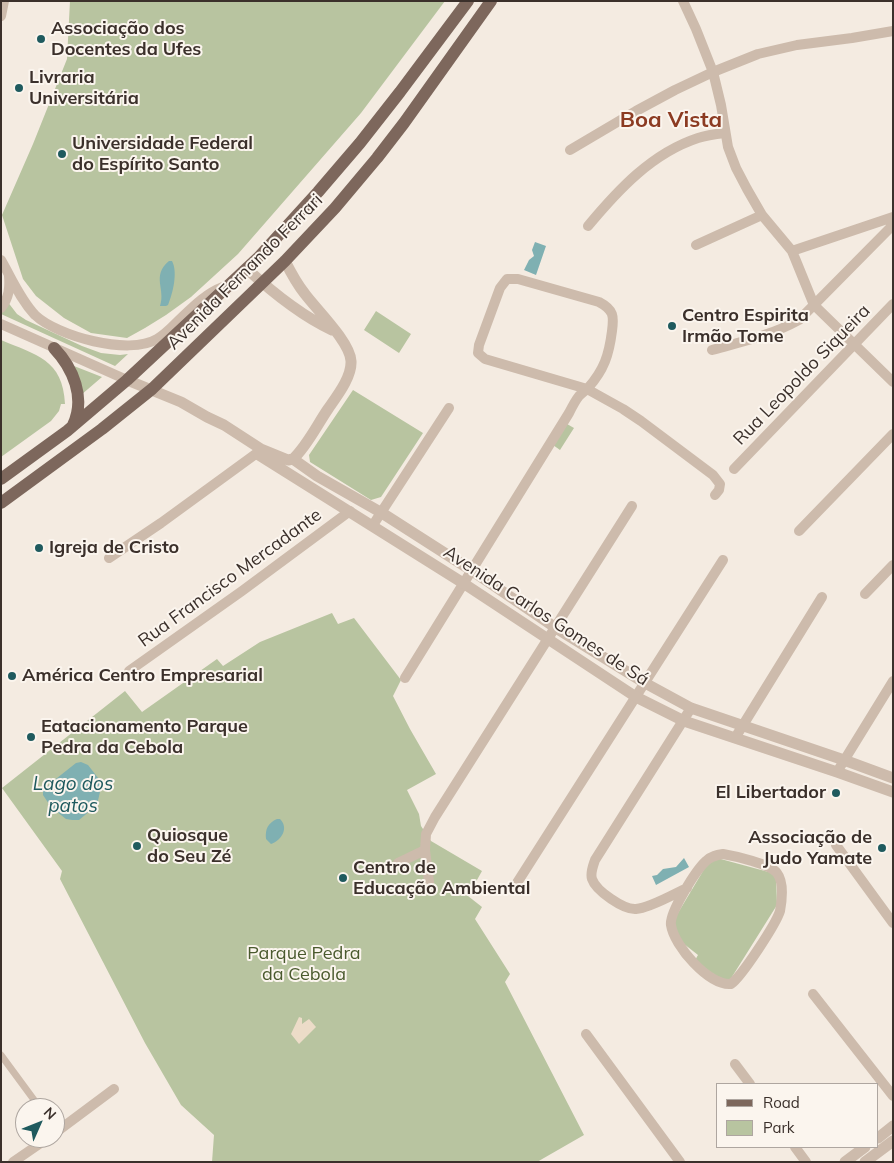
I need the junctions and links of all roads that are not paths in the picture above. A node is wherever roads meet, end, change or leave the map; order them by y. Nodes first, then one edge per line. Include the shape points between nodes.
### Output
1 (4, 1) edge
2 (468, 1) edge
3 (491, 1) edge
4 (683, 1) edge
5 (1, 16) edge
6 (893, 31) edge
7 (712, 72) junction
8 (725, 133) junction
9 (570, 150) dead end
10 (762, 215) junction
11 (893, 217) edge
12 (893, 225) edge
13 (588, 226) dead end
14 (696, 245) dead end
15 (792, 251) junction
16 (1, 260) edge
17 (285, 262) junction
18 (247, 269) junction
19 (7, 270) junction
20 (263, 283) junction
21 (231, 284) junction
22 (893, 304) edge
23 (814, 305) junction
24 (1, 308) edge
25 (1, 324) edge
26 (336, 332) junction
27 (854, 344) junction
28 (54, 348) junction
29 (712, 350) dead end
30 (127, 380) junction
31 (893, 382) edge
32 (152, 389) junction
33 (587, 389) junction
34 (449, 408) dead end
35 (207, 417) junction
36 (67, 431) junction
37 (893, 434) edge
38 (257, 453) junction
39 (292, 459) junction
40 (734, 468) dead end
41 (1, 479) edge
42 (715, 495) dead end
43 (1, 503) edge
44 (632, 506) dead end
45 (350, 511) junction
46 (382, 513) junction
47 (373, 526) junction
48 (799, 531) dead end
49 (109, 558) dead end
50 (723, 560) dead end
51 (893, 565) edge
52 (471, 570) junction
53 (463, 583) junction
54 (865, 594) dead end
55 (822, 597) dead end
56 (556, 628) junction
57 (549, 639) junction
58 (130, 671) dead end
59 (405, 678) dead end
60 (893, 681) edge
61 (645, 684) junction
62 (636, 697) junction
63 (691, 708) junction
64 (684, 721) junction
65 (742, 725) junction
66 (735, 738) junction
67 (844, 760) junction
68 (838, 772) junction
69 (893, 778) edge
70 (893, 792) edge
71 (836, 845) dead end
72 (425, 850) junction
73 (398, 863) dead end
74 (429, 882) dead end
75 (515, 886) dead end
76 (687, 888) junction
77 (893, 923) edge
78 (813, 994) dead end
79 (586, 1034) dead end
80 (1, 1056) edge
81 (735, 1064) dead end
82 (749, 1083) edge
83 (114, 1089) dead end
84 (888, 1089) edge
85 (893, 1096) edge
86 (32, 1098) edge
87 (65, 1124) edge
88 (893, 1126) edge
89 (879, 1137) edge
90 (893, 1141) edge
91 (33, 1148) edge
92 (796, 1148) edge
93 (864, 1148) edge
94 (13, 1162) edge
95 (680, 1162) edge
96 (806, 1162) edge
97 (845, 1162) edge
98 (865, 1162) edge

1 - 5 street
2 - 18 main road, Avenida Fernando Ferrari via 360,143
3 - 17 main road, Avenida Fernando Ferrari via 376,158
4 - 7 street
6 - 7 street via 772,50
7 - 8 street
7 - 9 street
8 - 10 street via 736,168
8 - 13 street via 699,138 656,159 622,187
10 - 14 street
10 - 15 street
11 - 15 street
12 - 23 street
15 - 23 street
16 - 19 street
17 - 20 main road, Avenida Fernando Ferrari
17 - 26 street via 304,293
18 - 20 street
18 - 21 main road, Avenida Fernando Ferrari
19 - 21 street via 23,300 43,322 92,342 116,345 157,340 205,297
19 - 24 street via 9,291
20 - 26 street via 306,316
20 - 32 main road, Avenida Fernando Ferrari
21 - 30 main road, Avenida Fernando Ferrari
22 - 27 street, Rua Leopoldo Siqueira
23 - 27 street
23 - 29 street via 788,326
25 - 28 street
26 - 39 street via 351,360 349,372 342,388
27 - 31 street
27 - 40 street, Rua Leopoldo Siqueira
28 - 30 street
28 - 36 main road via 71,370 75,382 78,409
30 - 32 street, Avenida Carlos Gomes de Sá
30 - 36 main road, Avenida Fernando Ferrari
32 - 35 street, Avenida Carlos Gomes de Sá
32 - 43 main road, Avenida Fernando Ferrari
33 - 33 street via 478,354 500,288 507,279 518,279 599,302 612,313 614,320 606,363
33 - 42 street via 623,409 706,468 720,484
33 - 52 street via 575,402
34 - 46 street
35 - 38 street, Avenida Carlos Gomes de Sá
35 - 39 street, Avenida Carlos Gomes de Sá via 261,449
36 - 41 main road, Avenida Fernando Ferrari
37 - 48 street
38 - 45 street, Avenida Carlos Gomes de Sá
38 - 49 street
39 - 46 street, Avenida Carlos Gomes de Sá
44 - 56 street
45 - 47 street, Avenida Carlos Gomes de Sá
45 - 58 street, Rua Francisco Mercadante
46 - 47 street
46 - 52 street, Avenida Carlos Gomes de Sá
47 - 53 street, Avenida Carlos Gomes de Sá
50 - 61 street
51 - 54 street
52 - 53 street
52 - 56 street, Avenida Carlos Gomes de Sá
53 - 57 street, Avenida Carlos Gomes de Sá
53 - 59 street
55 - 65 street
56 - 57 street
56 - 61 street, Avenida Carlos Gomes de Sá
57 - 62 street, Avenida Carlos Gomes de Sá
57 - 72 street via 435,817 426,834
60 - 67 street
61 - 62 street
61 - 63 street, Avenida Carlos Gomes de Sá
62 - 64 street, Avenida Carlos Gomes de Sá
62 - 75 street
63 - 64 street
63 - 65 street, Avenida Carlos Gomes de Sá
64 - 66 street, Avenida Carlos Gomes de Sá
64 - 76 street via 595,860 592,878 600,891 624,907 636,909
65 - 66 street
65 - 67 street, Avenida Carlos Gomes de Sá
66 - 68 street, Avenida Carlos Gomes de Sá
67 - 68 street
67 - 69 street, Avenida Carlos Gomes de Sá
68 - 70 street, Avenida Carlos Gomes de Sá
71 - 77 street
72 - 73 street
72 - 74 street
76 - 76 street via 706,860 714,855 735,856 772,868 777,873 781,885 779,912 731,984 718,982 700,970 674,935 670,924 672,915
78 - 84 street
79 - 95 street
80 - 86 street
81 - 82 street
83 - 87 street
84 - 85 street
88 - 89 street
90 - 98 street
91 - 94 street
92 - 96 street
93 - 97 street

